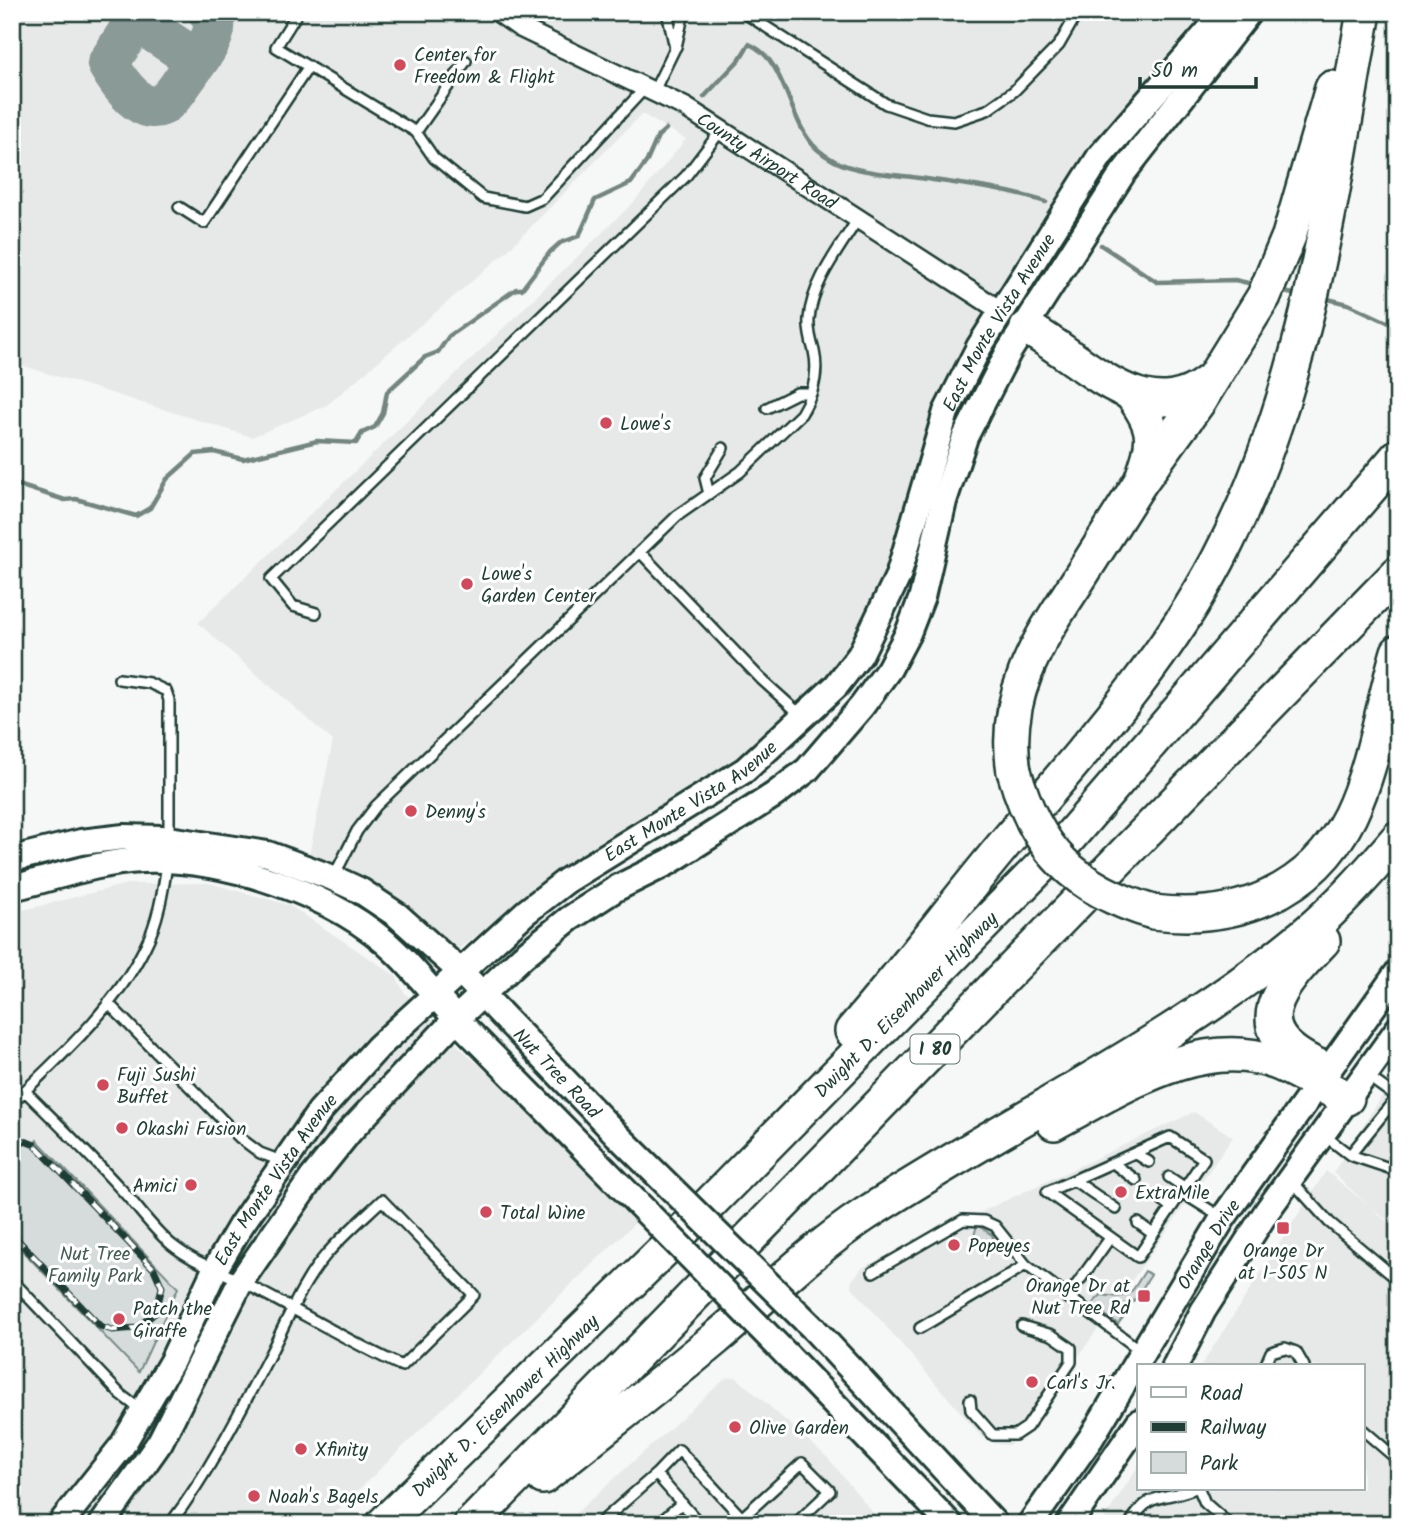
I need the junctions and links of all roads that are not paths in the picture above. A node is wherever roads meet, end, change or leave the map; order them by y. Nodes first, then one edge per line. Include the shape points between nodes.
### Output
1 (298, 12) edge
2 (498, 12) edge
3 (667, 12) edge
4 (684, 12) edge
5 (743, 12) edge
6 (1078, 12) edge
7 (1225, 12) edge
8 (1249, 12) edge
9 (1354, 12) edge
10 (1364, 12) edge
11 (675, 48) junction
12 (466, 61) dead end
13 (309, 66) junction
14 (650, 89) junction
15 (722, 129) junction
16 (416, 132) junction
17 (179, 207) dead end
18 (859, 217) junction
19 (1014, 319) junction
20 (1209, 382) junction
21 (811, 393) junction
22 (1132, 395) junction
23 (767, 408) dead end
24 (723, 448) dead end
25 (1398, 456) edge
26 (1141, 481) junction
27 (709, 494) junction
28 (640, 552) junction
29 (1398, 573) edge
30 (316, 613) dead end
31 (1398, 652) edge
32 (119, 680) dead end
33 (803, 717) junction
34 (1398, 838) edge
35 (168, 850) junction
36 (12, 859) edge
37 (1398, 859) edge
38 (333, 878) junction
39 (12, 888) edge
40 (461, 972) junction
41 (1398, 972) edge
42 (482, 993) junction
43 (436, 995) junction
44 (108, 1003) junction
45 (456, 1019) junction
46 (1397, 1031) edge
47 (1322, 1077) junction
48 (1356, 1086) junction
49 (25, 1091) junction
50 (1397, 1097) edge
51 (12, 1103) edge
52 (1322, 1134) junction
53 (1135, 1153) junction
54 (1350, 1156) junction
55 (284, 1162) junction
56 (1149, 1162) dead end
57 (1113, 1163) junction
58 (1398, 1171) edge
59 (1169, 1177) dead end
60 (1290, 1179) junction
61 (1136, 1180) dead end
62 (1075, 1181) junction
63 (1183, 1190) junction
64 (1156, 1196) dead end
65 (1171, 1207) junction
66 (1115, 1209) dead end
67 (863, 1216) junction
68 (1223, 1218) junction
69 (1138, 1223) dead end
70 (1153, 1234) junction
71 (1110, 1238) junction
72 (666, 1248) junction
73 (1026, 1265) junction
74 (214, 1270) junction
75 (873, 1272) dead end
76 (12, 1280) edge
77 (1398, 1280) edge
78 (241, 1282) junction
79 (1067, 1298) junction
80 (292, 1310) junction
81 (1021, 1326) dead end
82 (920, 1328) dead end
83 (1142, 1352) junction
84 (1179, 1364) edge
85 (1266, 1364) edge
86 (1303, 1364) edge
87 (970, 1400) dead end
88 (143, 1412) junction
89 (1137, 1425) edge
90 (1364, 1431) edge
91 (1398, 1460) edge
92 (656, 1474) junction
93 (1188, 1490) edge
94 (1199, 1490) edge
95 (682, 1503) junction
96 (738, 1521) edge
97 (60, 1524) edge
98 (102, 1524) edge
99 (170, 1524) edge
100 (383, 1524) edge
101 (471, 1524) edge
102 (483, 1524) edge
103 (599, 1524) edge
104 (658, 1524) edge
105 (700, 1524) edge
106 (795, 1524) edge
107 (950, 1524) edge
108 (995, 1524) edge
109 (1030, 1524) edge
110 (1069, 1524) edge
111 (1130, 1524) edge
112 (1229, 1524) edge

1 - 13 lane via 276,47
2 - 14 street, County Airport Road via 545,40
3 - 11 lane
4 - 11 lane
5 - 6 lane via 886,104 926,118 954,121 987,110 1014,91 1059,45
7 - 19 main road, East Monte Vista Avenue via 1100,156
8 - 19 main road, East Monte Vista Avenue
9 - 20 highway via 1289,236 1267,288
10 - 72 highway via 1310,299 1280,411 1219,557 1163,652 863,1019
11 - 14 lane
12 - 16 lane
13 - 16 lane
13 - 17 lane via 204,223
14 - 15 street, County Airport Road
14 - 16 lane via 543,198 524,206 483,198 434,158
15 - 18 street, County Airport Road
15 - 30 lane via 686,176 271,579 293,606
18 - 19 street, County Airport Road
18 - 21 lane via 814,297 808,320 816,375
19 - 22 highway
19 - 33 main road, East Monte Vista Avenue via 946,412 913,530 860,655
19 - 42 main road, East Monte Vista Avenue via 1008,353 965,437 908,633 862,706 807,770 774,795 569,919
20 - 22 highway via 1192,395 1172,401
20 - 26 highway
21 - 23 lane via 797,393
21 - 27 lane via 802,414 740,472
22 - 26 highway via 1153,432
24 - 27 lane via 705,478
25 - 72 highway, Dwight D. Eisenhower Highway / I 80 via 1067,840
26 - 31 highway, bridge via 1032,653 1014,700 1011,722 1014,771 1036,830 1071,872 1092,888 1153,912 1207,915 1262,901 1314,865 1339,834 1362,785
27 - 28 lane via 677,516
28 - 33 lane
28 - 38 lane via 376,806
29 - 101 highway, I 80
32 - 35 lane via 149,683 166,691 169,700
33 - 40 main road, East Monte Vista Avenue via 745,770 566,881
34 - 67 highway via 1358,885 1257,972
35 - 36 main road, Nut Tree Road via 124,836
35 - 38 main road, Nut Tree Road via 268,854
35 - 39 main road, Nut Tree Road
35 - 43 main road, Nut Tree Road via 267,879 351,919 396,951
35 - 44 lane via 155,923 145,947
37 - 47 highway via 1279,990 1274,1008 1284,1044
38 - 40 main road, Nut Tree Road via 397,915
40 - 42 main road, Nut Tree Road
40 - 43 main road, East Monte Vista Avenue
41 - 47 main road, Orange Drive
42 - 45 main road, East Monte Vista Avenue
42 - 108 main road, Nut Tree Road, bridge via 617,1135 813,1328
43 - 45 main road, Nut Tree Road
43 - 55 main road, East Monte Vista Avenue via 378,1047 320,1111
44 - 49 lane
44 - 55 lane via 240,1138 260,1153
45 - 78 main road, East Monte Vista Avenue via 350,1131
45 - 107 main road, Nut Tree Road, bridge
46 - 48 main road, Orange Drive
47 - 48 highway
47 - 67 highway via 1237,1055 1166,1067 888,1208
47 - 68 main road, Orange Drive
48 - 50 lane
48 - 52 main road, Orange Drive
49 - 51 lane
49 - 74 lane via 171,1245
50 - 54 lane
52 - 54 lane
52 - 60 main road, Orange Drive
53 - 56 lane
53 - 57 lane
53 - 63 lane via 1170,1138 1204,1159
54 - 58 lane
55 - 74 main road, East Monte Vista Avenue
57 - 61 lane
57 - 62 lane
59 - 63 lane
60 - 77 lane via 1329,1222
60 - 84 main road, Orange Drive via 1203,1311
62 - 66 lane
62 - 71 lane via 1046,1192
63 - 65 lane
63 - 68 lane
64 - 65 lane
65 - 70 lane
67 - 102 highway
68 - 83 main road, Orange Drive
69 - 70 lane
70 - 71 lane via 1138,1257
71 - 79 lane
72 - 100 highway, Dwight D. Eisenhower Highway / I 80
73 - 75 lane via 995,1226 963,1220
73 - 79 lane
73 - 82 lane
74 - 78 lane
74 - 88 main road, East Monte Vista Avenue
76 - 88 lane via 121,1395
78 - 80 lane
78 - 98 main road, East Monte Vista Avenue via 160,1442
79 - 83 lane
80 - 80 lane via 324,1256 382,1200 474,1295 402,1366
80 - 99 lane via 210,1465
81 - 87 lane via 1052,1335 1071,1348 1071,1362 1027,1427 1015,1435 993,1435 971,1410
83 - 109 main road, Orange Drive via 1091,1438
85 - 86 lane via 1271,1352 1285,1348 1296,1352
88 - 97 main road, East Monte Vista Avenue
89 - 110 main road
90 - 91 lane
92 - 95 lane
92 - 96 lane via 679,1450
92 - 103 lane
93 - 111 lane via 1155,1496 1138,1509
94 - 112 lane via 1205,1503
95 - 104 lane
95 - 105 lane
96 - 106 lane via 802,1463 830,1491

